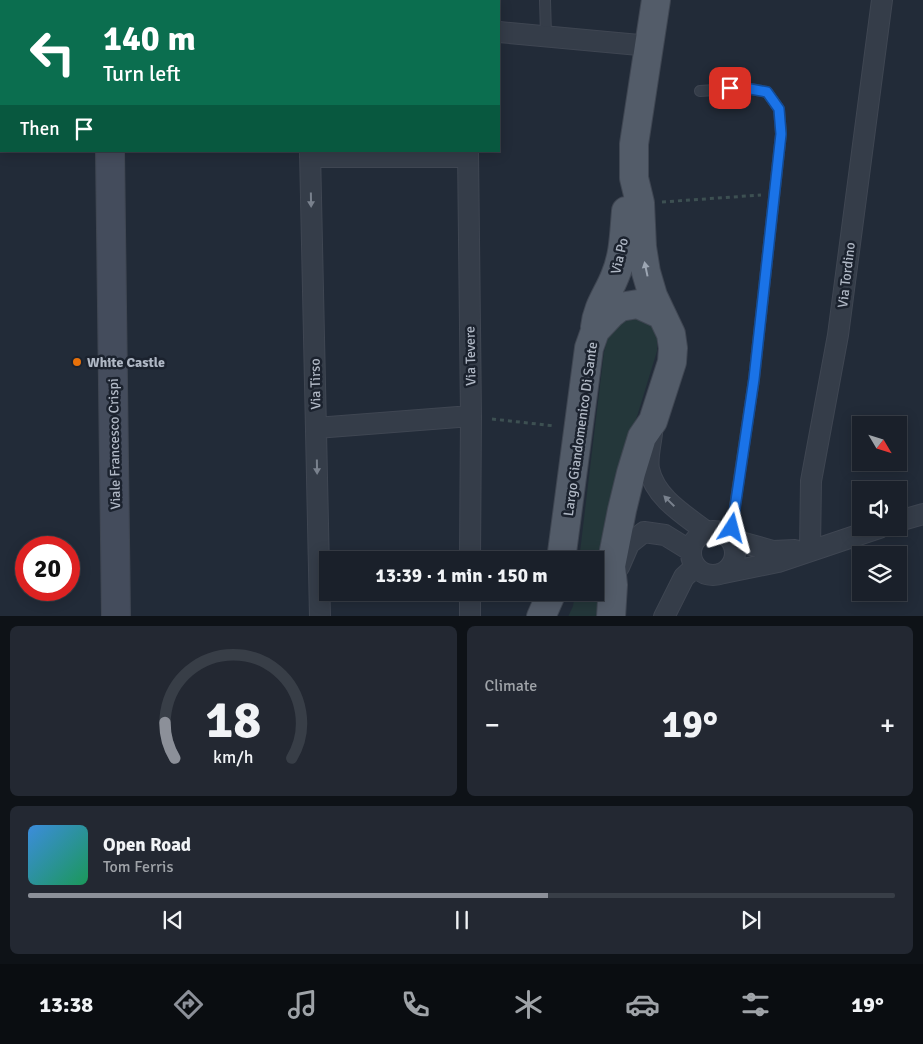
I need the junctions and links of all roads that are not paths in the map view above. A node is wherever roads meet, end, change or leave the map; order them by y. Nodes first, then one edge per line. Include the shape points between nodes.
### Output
1 (545, 0) edge
2 (656, 0) edge
3 (660, 0) edge
4 (882, 0) edge
5 (500, 32) edge
6 (546, 35) junction
7 (651, 38) junction
8 (700, 90) dead end
9 (110, 152) edge
10 (310, 154) edge
11 (468, 154) edge
12 (634, 178) junction
13 (662, 315) junction
14 (595, 331) junction
15 (471, 416) junction
16 (653, 421) junction
17 (316, 428) junction
18 (923, 514) edge
19 (907, 519) edge
20 (707, 532) junction
21 (854, 536) edge
22 (730, 539) junction
23 (810, 550) junction
24 (470, 551) edge
25 (562, 551) edge
26 (693, 559) junction
27 (719, 574) junction
28 (613, 585) junction
29 (470, 601) edge
30 (548, 601) edge
31 (116, 616) edge
32 (320, 616) edge
33 (470, 616) edge
34 (541, 616) edge
35 (611, 616) edge
36 (664, 616) edge

1 - 6 lane
2 - 7 main road, Via Po
3 - 7 main road, Via Po
4 - 23 street, Via Tordino via 838,335 811,481
5 - 6 street
6 - 7 street
7 - 12 main road, Via Po via 634,144
8 - 22 lane via 745,88 767,92 779,109 781,134 754,379
9 - 31 street, Viale Francesco Crispi
10 - 11 street
10 -> 17 street, Via Tirso
11 - 15 street, Via Tevere
13 -> 12 main road, Via Po via 646,272 640,203
12 - 14 main road, Via Po via 626,202 623,250 616,275 596,312
13 - 14 main road, Largo Giandomenico Di Sante via 638,304 620,307
13 - 16 main road via 674,348
14 - 25 main road, Largo Giandomenico Di Sante via 589,348
15 - 17 street
15 - 24 street, Via Tevere
20 -> 16 street via 669,502 657,488 649,468
16 - 28 main road via 642,437 629,482 611,566
17 -> 32 street, Via Tirso
18 - 19 street
20 - 22 street via 720,532
20 - 26 street via 696,539
21 - 23 street
22 - 23 street via 772,551
22 - 27 street via 734,546 734,560
23 - 27 street via 778,562
26 - 27 street via 706,574
26 - 28 street via 665,535 644,532 629,544
26 - 36 street
28 - 35 main road
29 - 33 street
30 - 34 main road

